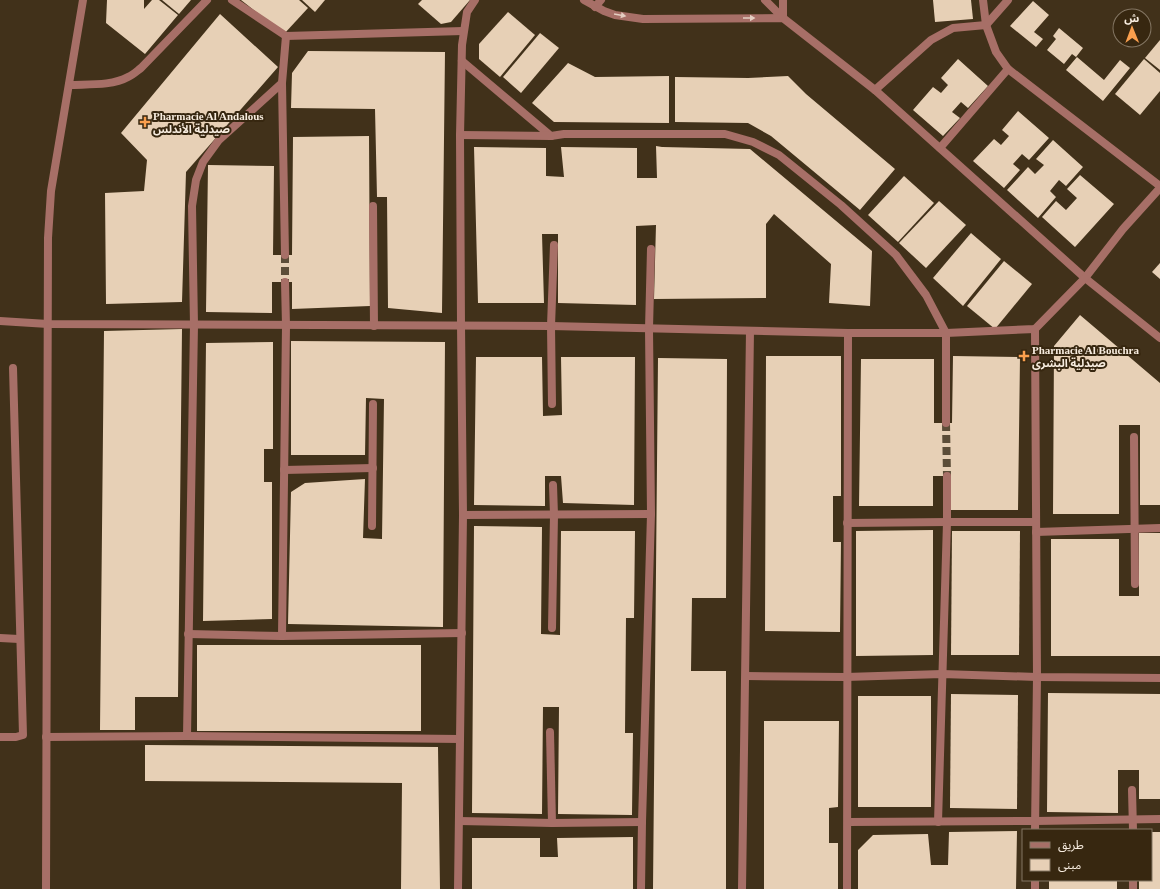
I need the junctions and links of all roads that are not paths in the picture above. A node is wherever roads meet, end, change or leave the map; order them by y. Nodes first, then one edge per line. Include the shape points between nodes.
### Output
1 (83, 0) edge
2 (207, 0) edge
3 (232, 0) edge
4 (475, 0) edge
5 (584, 0) edge
6 (601, 0) edge
7 (765, 0) edge
8 (783, 0) edge
9 (983, 0) edge
10 (1008, 0) edge
11 (595, 7) junction
12 (783, 18) junction
13 (986, 25) junction
14 (463, 31) junction
15 (286, 36) junction
16 (462, 61) junction
17 (1008, 68) junction
18 (282, 83) junction
19 (70, 85) junction
20 (875, 90) junction
21 (460, 135) junction
22 (550, 136) junction
23 (940, 148) junction
24 (1160, 187) edge
25 (373, 206) dead end
26 (554, 245) dead end
27 (651, 249) dead end
28 (285, 255) tunnel mouth
29 (1085, 278) junction
30 (285, 282) tunnel mouth
31 (0, 321) edge
32 (48, 324) junction
33 (194, 325) junction
34 (461, 325) junction
35 (286, 326) junction
36 (374, 326) junction
37 (551, 326) junction
38 (649, 329) junction
39 (1035, 329) junction
40 (750, 331) junction
41 (848, 333) junction
42 (946, 333) junction
43 (1160, 338) edge
44 (13, 368) dead end
45 (373, 404) dead end
46 (552, 404) dead end
47 (946, 423) tunnel mouth
48 (1134, 437) dead end
49 (373, 468) junction
50 (284, 470) junction
51 (947, 476) tunnel mouth
52 (553, 485) dead end
53 (652, 514) junction
54 (463, 515) junction
55 (554, 515) junction
56 (947, 522) junction
57 (1036, 522) junction
58 (847, 523) junction
59 (372, 526) dead end
60 (1160, 528) edge
61 (1134, 529) junction
62 (1036, 532) junction
63 (1135, 584) dead end
64 (552, 628) dead end
65 (462, 633) junction
66 (188, 634) junction
67 (282, 636) junction
68 (0, 638) edge
69 (19, 639) junction
70 (942, 674) junction
71 (746, 676) junction
72 (846, 677) junction
73 (1037, 678) junction
74 (1160, 678) edge
75 (550, 732) dead end
76 (187, 736) junction
77 (0, 737) edge
78 (46, 737) junction
79 (460, 738) junction
80 (1132, 790) dead end
81 (1133, 819) junction
82 (1160, 819) edge
83 (459, 821) junction
84 (1036, 821) junction
85 (642, 822) junction
86 (848, 822) junction
87 (938, 822) junction
88 (552, 823) junction
89 (1036, 829) edge
90 (1133, 829) edge
91 (46, 889) edge
92 (458, 889) edge
93 (641, 889) edge
94 (742, 889) edge
95 (847, 889) edge

1 - 19 street
2 - 19 street via 141,68 128,77 118,81
3 - 15 street
4 - 14 street via 467,12
5 - 11 street
6 - 11 street
7 - 12 street
8 - 12 street
9 - 13 street
10 - 13 street
11 -> 12 street via 615,15 643,19
12 - 20 street
13 - 17 street via 996,52
13 - 20 street via 953,28 931,40
14 - 15 street
14 - 16 street
15 - 18 street
16 - 21 street
16 - 22 street
17 - 23 street
17 - 24 street
18 - 28 street
18 - 33 street via 219,140 203,162 196,180 192,206
19 - 32 street via 51,191
20 - 23 street
21 - 22 street
21 - 34 street
22 - 42 street via 725,134 753,142 779,155 841,205 896,255 926,295
23 - 29 street
24 - 29 street
25 - 36 street
26 - 37 street
27 - 38 street
29 - 39 street
29 - 43 street
30 - 35 street
31 - 32 street
32 - 33 street
32 - 78 street
33 - 35 street
33 - 66 street
34 - 36 street
34 - 37 street
34 - 54 street
35 - 36 street
35 - 50 street
37 - 38 street
37 - 46 street
38 - 40 street
38 - 53 street
39 - 42 street
39 - 57 street
40 - 41 street
40 - 71 street
41 - 42 street
41 - 58 street
42 - 47 street
44 - 69 street
45 - 49 street
48 - 61 street
49 - 50 street
49 - 59 street
50 - 67 street
51 - 56 street
52 - 55 street
53 - 55 street
53 - 85 street
54 - 55 street
54 - 65 street
55 - 64 street
56 - 57 street
56 - 58 street
56 - 70 street
57 - 62 street
58 - 72 street
60 - 61 street
61 - 62 street
61 - 63 street
62 - 73 street
65 - 67 street
65 - 79 street
66 - 67 street
66 - 76 street
68 - 69 street
69 - 77 street via 23,736
70 - 72 street
70 - 73 street
70 - 87 street
71 - 72 street
71 - 94 street
72 - 86 street
73 - 74 street
73 - 84 street
75 - 88 street
76 - 78 street
76 - 79 street
78 - 91 street
79 - 83 street
80 - 81 street
81 - 82 street
81 - 84 street
81 - 90 street
83 - 88 street
83 - 92 street
84 - 87 street
84 - 89 street
85 - 88 street
85 - 93 street
86 - 87 street
86 - 95 street

